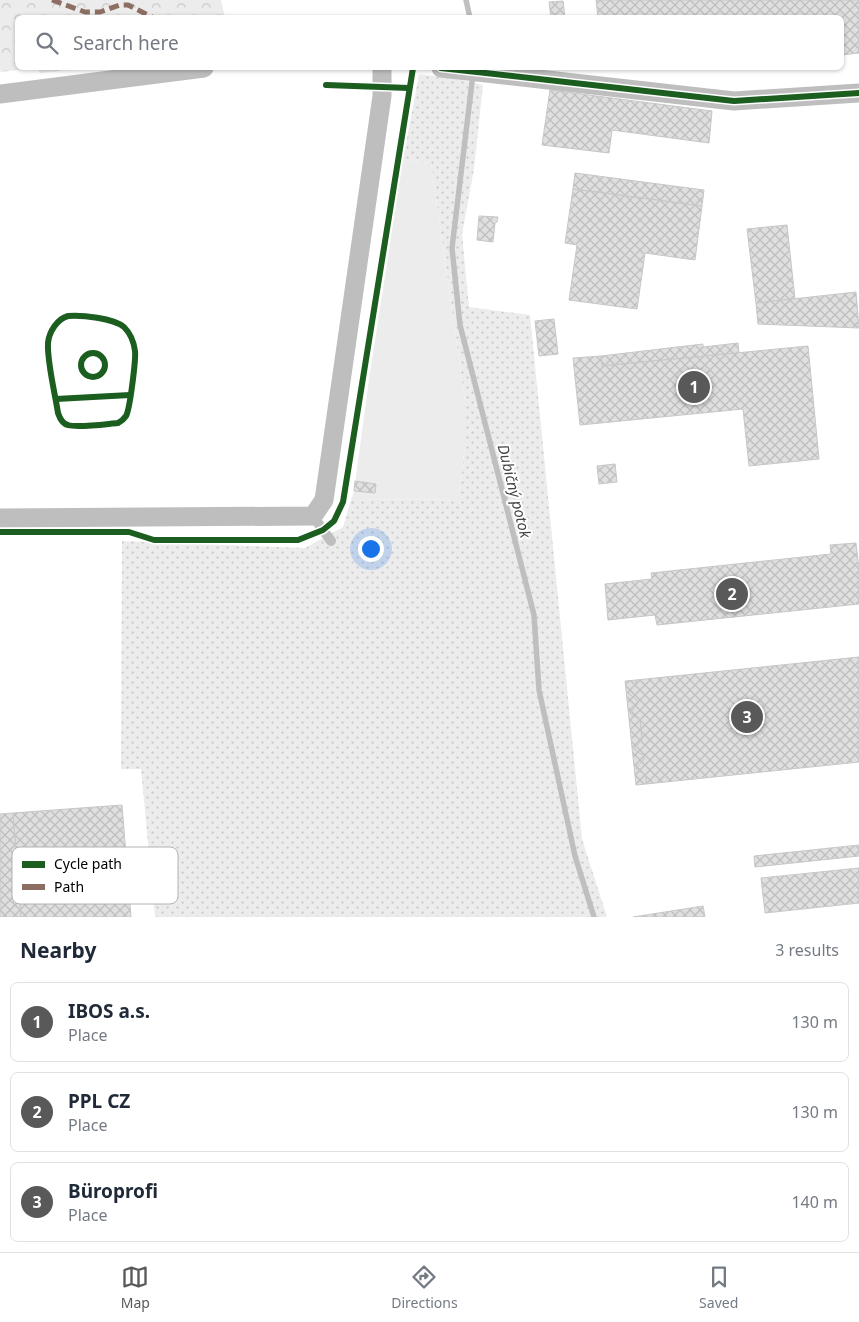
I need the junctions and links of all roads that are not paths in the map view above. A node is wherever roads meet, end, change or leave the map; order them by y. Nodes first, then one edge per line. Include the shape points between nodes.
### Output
1 (162, 70) edge
2 (382, 70) edge
3 (461, 70) edge
4 (121, 72) edge
5 (859, 93) edge
6 (0, 94) edge
7 (314, 516) junction
8 (0, 518) edge
9 (331, 541) dead end

1 - 4 street
2 - 7 street via 382,96 324,500
3 - 5 street via 734,101
4 - 6 street
7 - 8 street
7 - 9 lane

